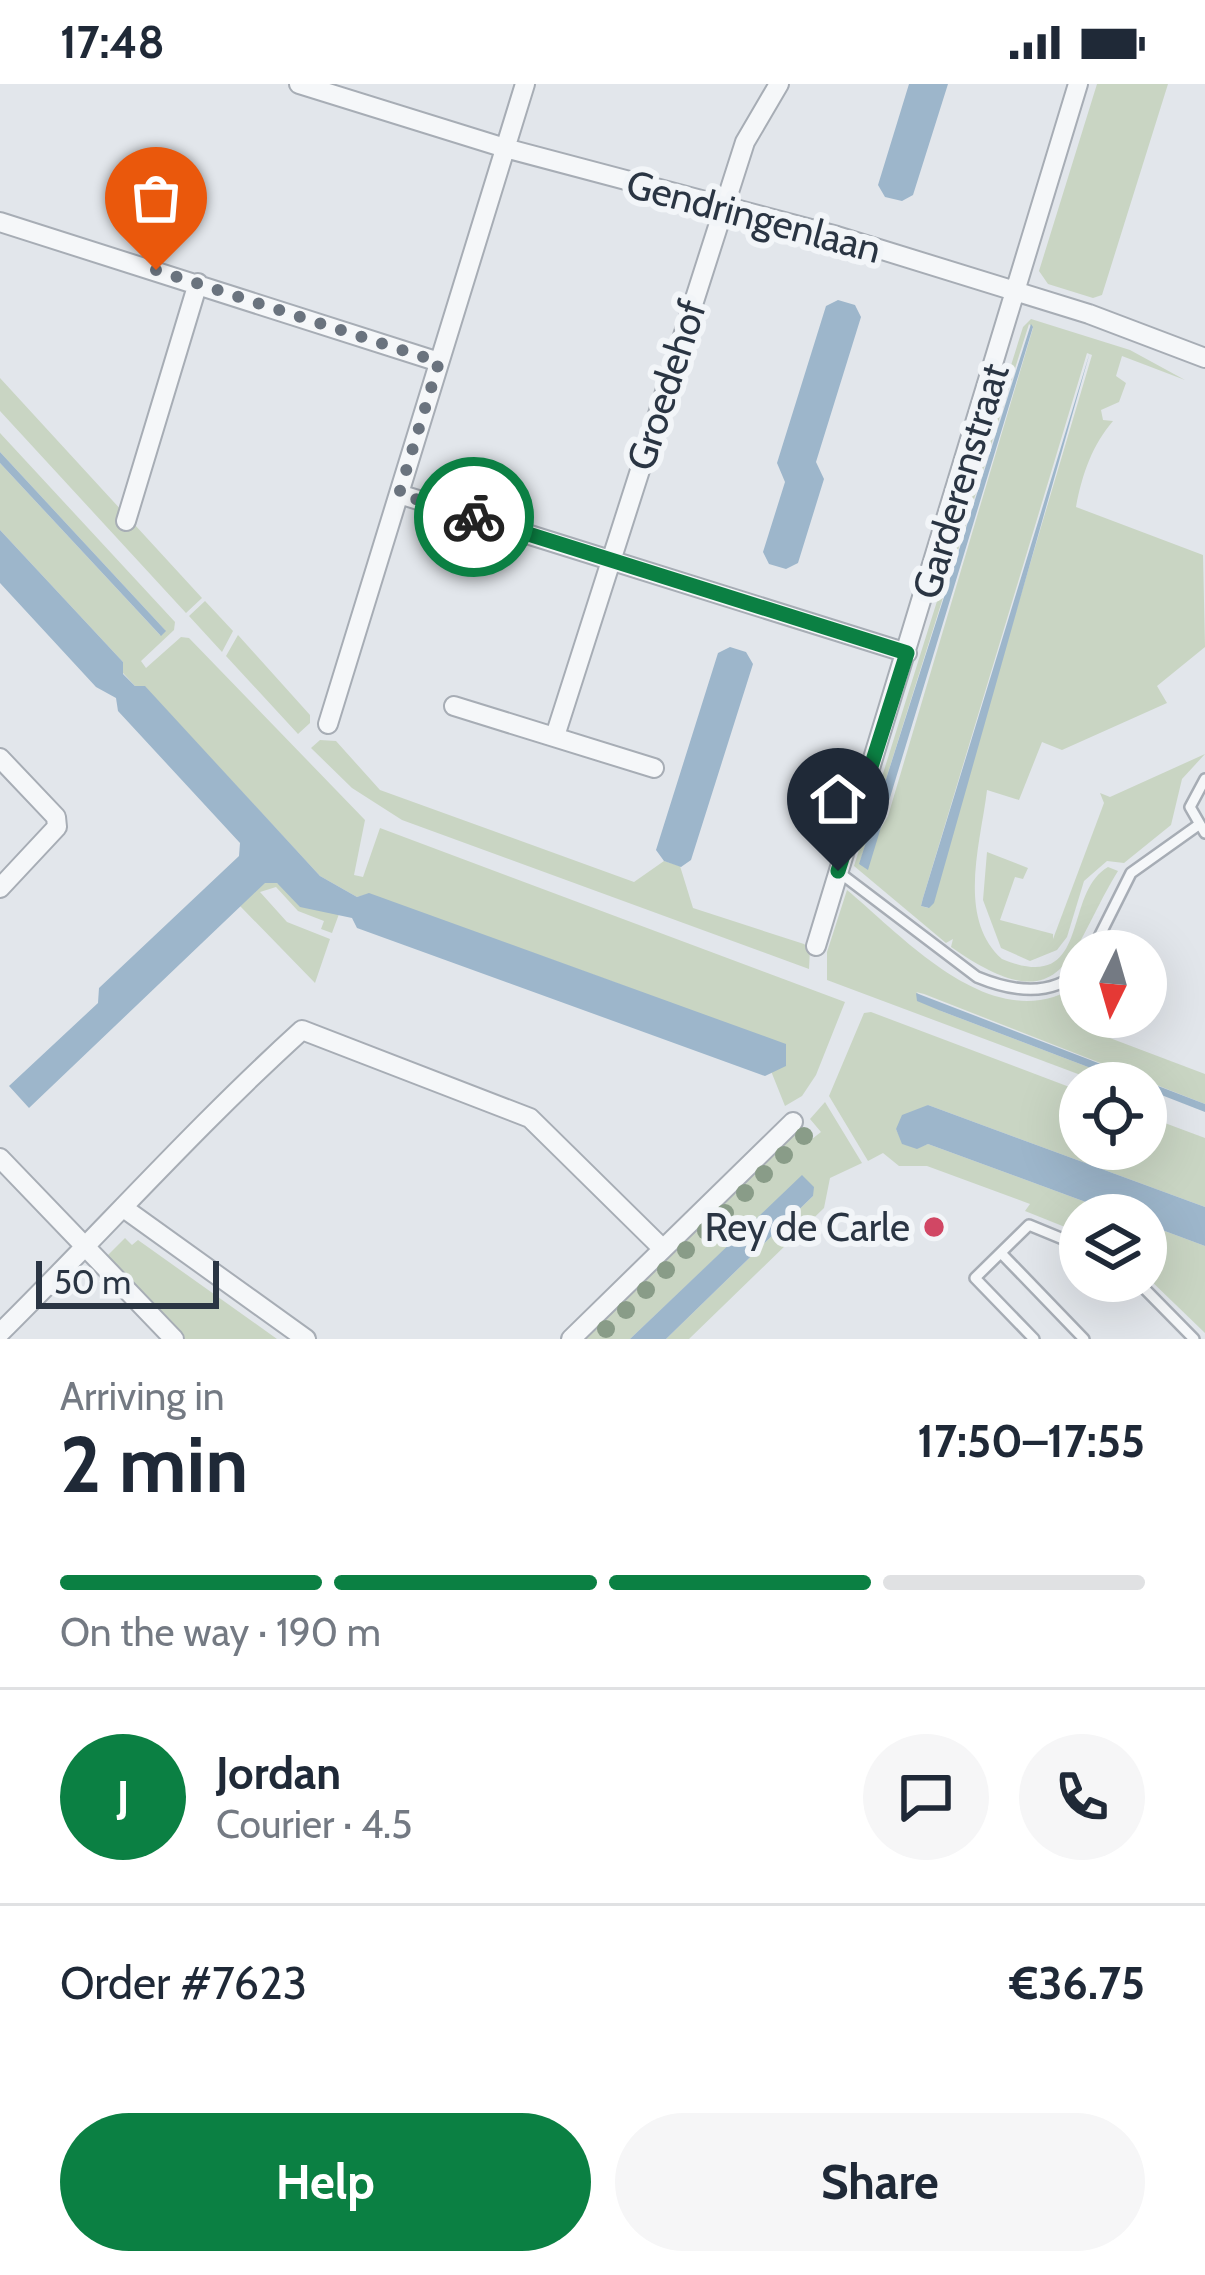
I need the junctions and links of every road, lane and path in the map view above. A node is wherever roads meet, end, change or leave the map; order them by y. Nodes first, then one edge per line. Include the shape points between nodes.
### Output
1 (299, 84) edge
2 (525, 84) edge
3 (779, 84) edge
4 (1078, 84) edge
5 (505, 148) junction
6 (724, 210) junction
7 (0, 222) edge
8 (198, 283) junction
9 (1018, 291) junction
10 (1205, 358) edge
11 (439, 362) junction
12 (399, 494) junction
13 (126, 521) dead end
14 (608, 560) junction
15 (907, 653) junction
16 (454, 706) dead end
17 (328, 724) dead end
18 (555, 736) junction
19 (0, 758) edge
20 (654, 768) dead end
21 (1205, 779) edge
22 (1201, 829) edge
23 (838, 871) junction
24 (0, 888) edge
25 (1103, 930) edge
26 (816, 946) dead end
27 (1059, 983) edge
28 (793, 1122) dead end
29 (0, 1159) edge
30 (125, 1209) junction
31 (1059, 1237) edge
32 (86, 1248) junction
33 (663, 1249) junction
34 (1000, 1252) junction
35 (1158, 1302) edge
36 (0, 1333) edge
37 (173, 1339) edge
38 (306, 1339) edge
39 (571, 1339) edge
40 (1034, 1339) edge
41 (1084, 1339) edge
42 (1195, 1339) edge

1 - 5 street, Gendringenlaan
2 - 5 street
3 - 6 street, Groedehof via 745,142
4 - 9 street, Garderenstraat
5 - 6 street, Gendringenlaan
5 - 11 street
6 - 9 street, Gendringenlaan
6 - 14 street, Groedehof
7 - 8 street
8 - 11 street
8 - 13 street
9 - 10 street, Gendringenlaan
9 - 15 street, Garderenstraat
11 - 12 street
12 - 14 street
12 - 17 street
14 - 15 street
14 - 18 street, Groedehof
15 - 23 street, Garderenstraat
16 - 18 street
18 - 20 street
19 - 24 street via 57,827
21 - 22 lane via 1192,796
22 - 25 lane via 1131,874
23 - 26 street, Garderenstraat
23 - 27 lane via 977,976 1000,986
28 - 33 street
29 - 32 street
30 - 32 street
30 - 33 street via 206,1117 302,1030 530,1118
30 - 38 street
31 - 34 lane via 1029,1225
32 - 36 street
32 - 37 street
33 - 39 street
34 - 40 lane via 975,1278
34 - 41 lane
35 - 42 lane

